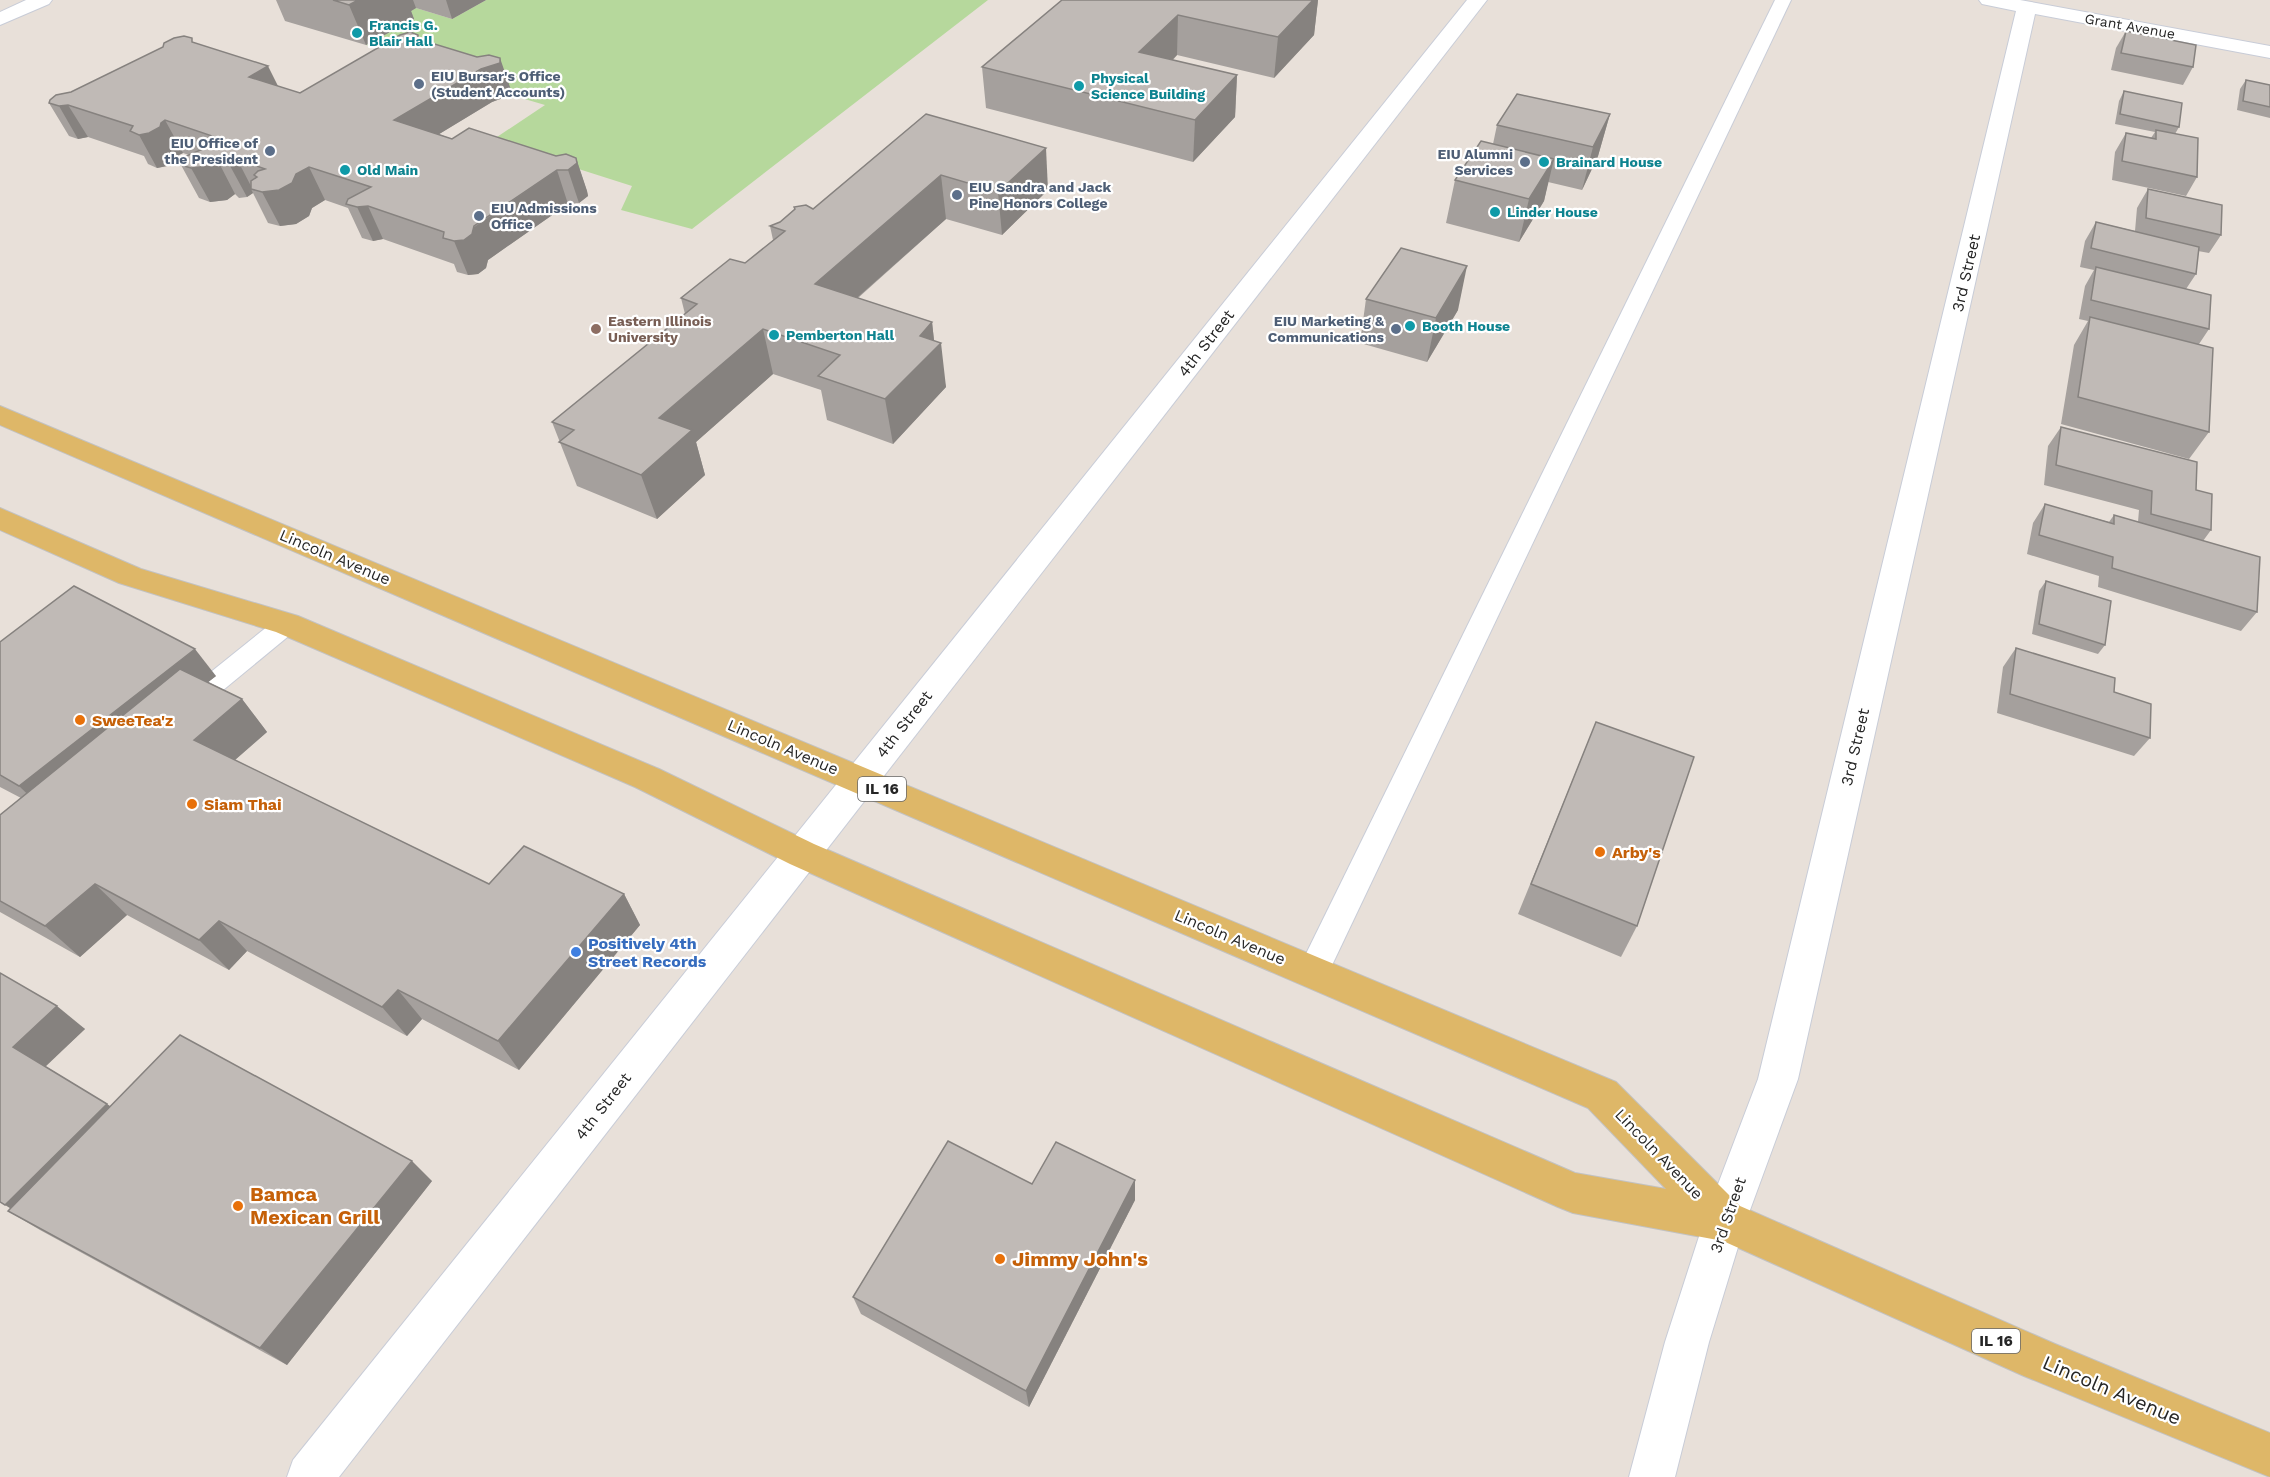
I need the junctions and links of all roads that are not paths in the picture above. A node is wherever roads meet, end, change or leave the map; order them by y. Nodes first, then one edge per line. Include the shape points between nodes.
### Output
1 (42, 0) edge
2 (1477, 0) edge
3 (1783, 0) edge
4 (1989, 0) edge
5 (2027, 7) junction
6 (0, 19) edge
7 (2270, 52) edge
8 (0, 415) edge
9 (0, 518) edge
10 (287, 624) junction
11 (167, 721) edge
12 (861, 780) junction
13 (802, 854) junction
14 (1312, 972) junction
15 (1725, 1221) junction
16 (2270, 1456) edge
17 (310, 1477) edge
18 (1652, 1477) edge

1 - 6 street
2 - 12 street, 4th Street
3 - 14 lane
4 - 5 street, Grant Avenue
5 - 7 street, Grant Avenue
5 - 15 street, 3rd Street via 1778,1079
8 - 12 main road, Lincoln Avenue / IL 16
9 - 10 main road, Lincoln Avenue / IL 16 via 130,576
10 - 11 lane
10 - 13 main road, Lincoln Avenue / IL 16 via 647,778
12 - 13 street, 4th Street
12 - 14 main road, Lincoln Avenue / IL 16
13 - 15 main road, Lincoln Avenue / IL 16 via 1573,1193
13 - 17 street, 4th Street
14 - 15 main road, Lincoln Avenue / IL 16 via 1602,1095
15 - 16 main road, Lincoln Avenue / IL 16
15 - 18 street, 3rd Street via 1687,1342

